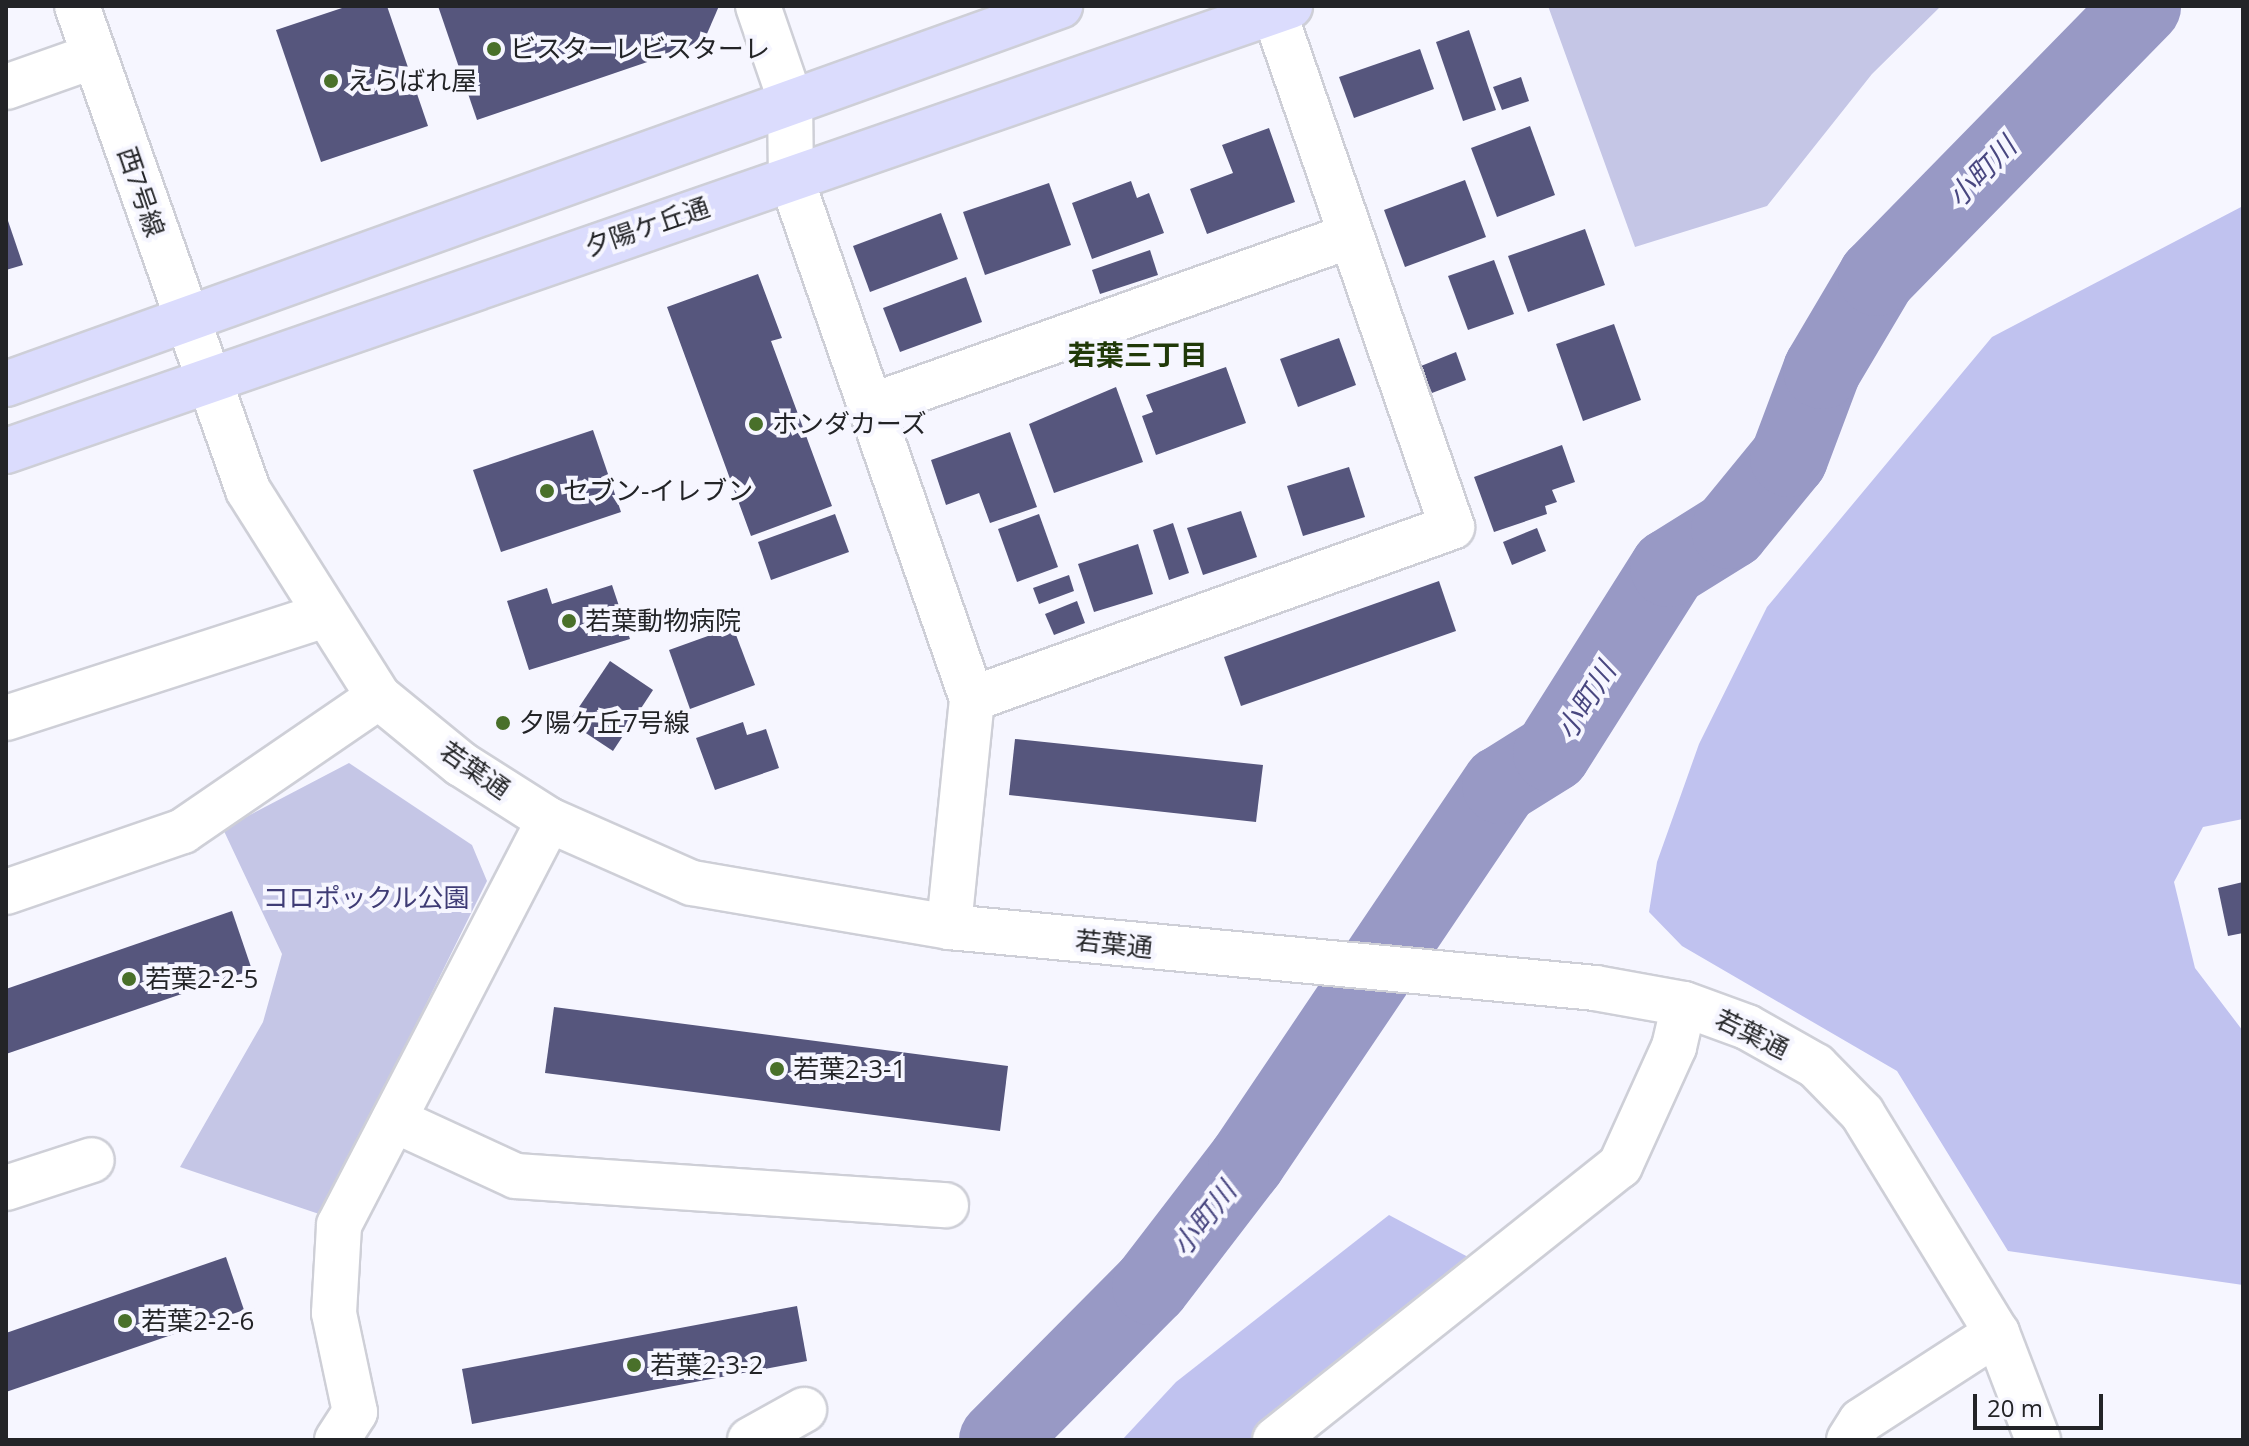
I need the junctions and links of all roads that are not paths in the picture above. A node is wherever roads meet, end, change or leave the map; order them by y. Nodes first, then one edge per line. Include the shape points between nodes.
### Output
1 (77, 6) edge
2 (758, 6) edge
3 (1060, 6) edge
4 (1279, 8) edge
5 (94, 56) junction
6 (6, 87) edge
7 (790, 99) junction
8 (791, 178) junction
9 (1350, 236) junction
10 (186, 322) junction
11 (206, 377) junction
12 (6, 384) edge
13 (874, 405) junction
14 (6, 451) edge
15 (322, 616) junction
16 (379, 697) junction
17 (972, 699) junction
18 (6, 718) edge
19 (549, 820) junction
20 (6, 892) edge
21 (949, 927) junction
22 (1684, 1004) junction
23 (394, 1120) junction
24 (92, 1160) dead end
25 (6, 1188) edge
26 (946, 1205) dead end
27 (1997, 1333) junction
28 (804, 1410) dead end
29 (337, 1440) edge
30 (750, 1440) edge
31 (1275, 1440) edge
32 (1849, 1440) edge
33 (2038, 1440) edge

1 - 5 street, 西7号線
2 - 7 street
3 - 7 main road
4 - 8 main road, 夕陽ケ丘通
4 - 9 street
5 - 6 street
5 - 10 street, 西7号線
7 - 8 street
7 - 10 main road
8 - 11 main road, 夕陽ケ丘通
8 - 13 street
9 - 13 street
9 - 17 street via 1452,527
10 - 11 street, 西7号線
10 - 12 main road
11 - 14 main road, 夕陽ケ丘通
11 - 15 street, 若葉通 via 248,490
13 - 17 street
15 - 16 street, 若葉通
15 - 18 street
16 - 19 street, 若葉通 via 461,764
16 - 20 street via 183,831
17 - 21 street
19 - 21 street, 若葉通 via 692,883
19 - 23 street
21 - 22 street, 若葉通
22 - 27 street, 若葉通 via 1747,1027 1816,1066 1862,1113
22 - 31 street via 1674,1047 1620,1166
23 - 26 street via 516,1176
23 - 29 street via 339,1225 334,1313 355,1412
24 - 25 street
27 - 32 street via 1861,1421
27 - 33 street, 若葉通
28 - 30 street

